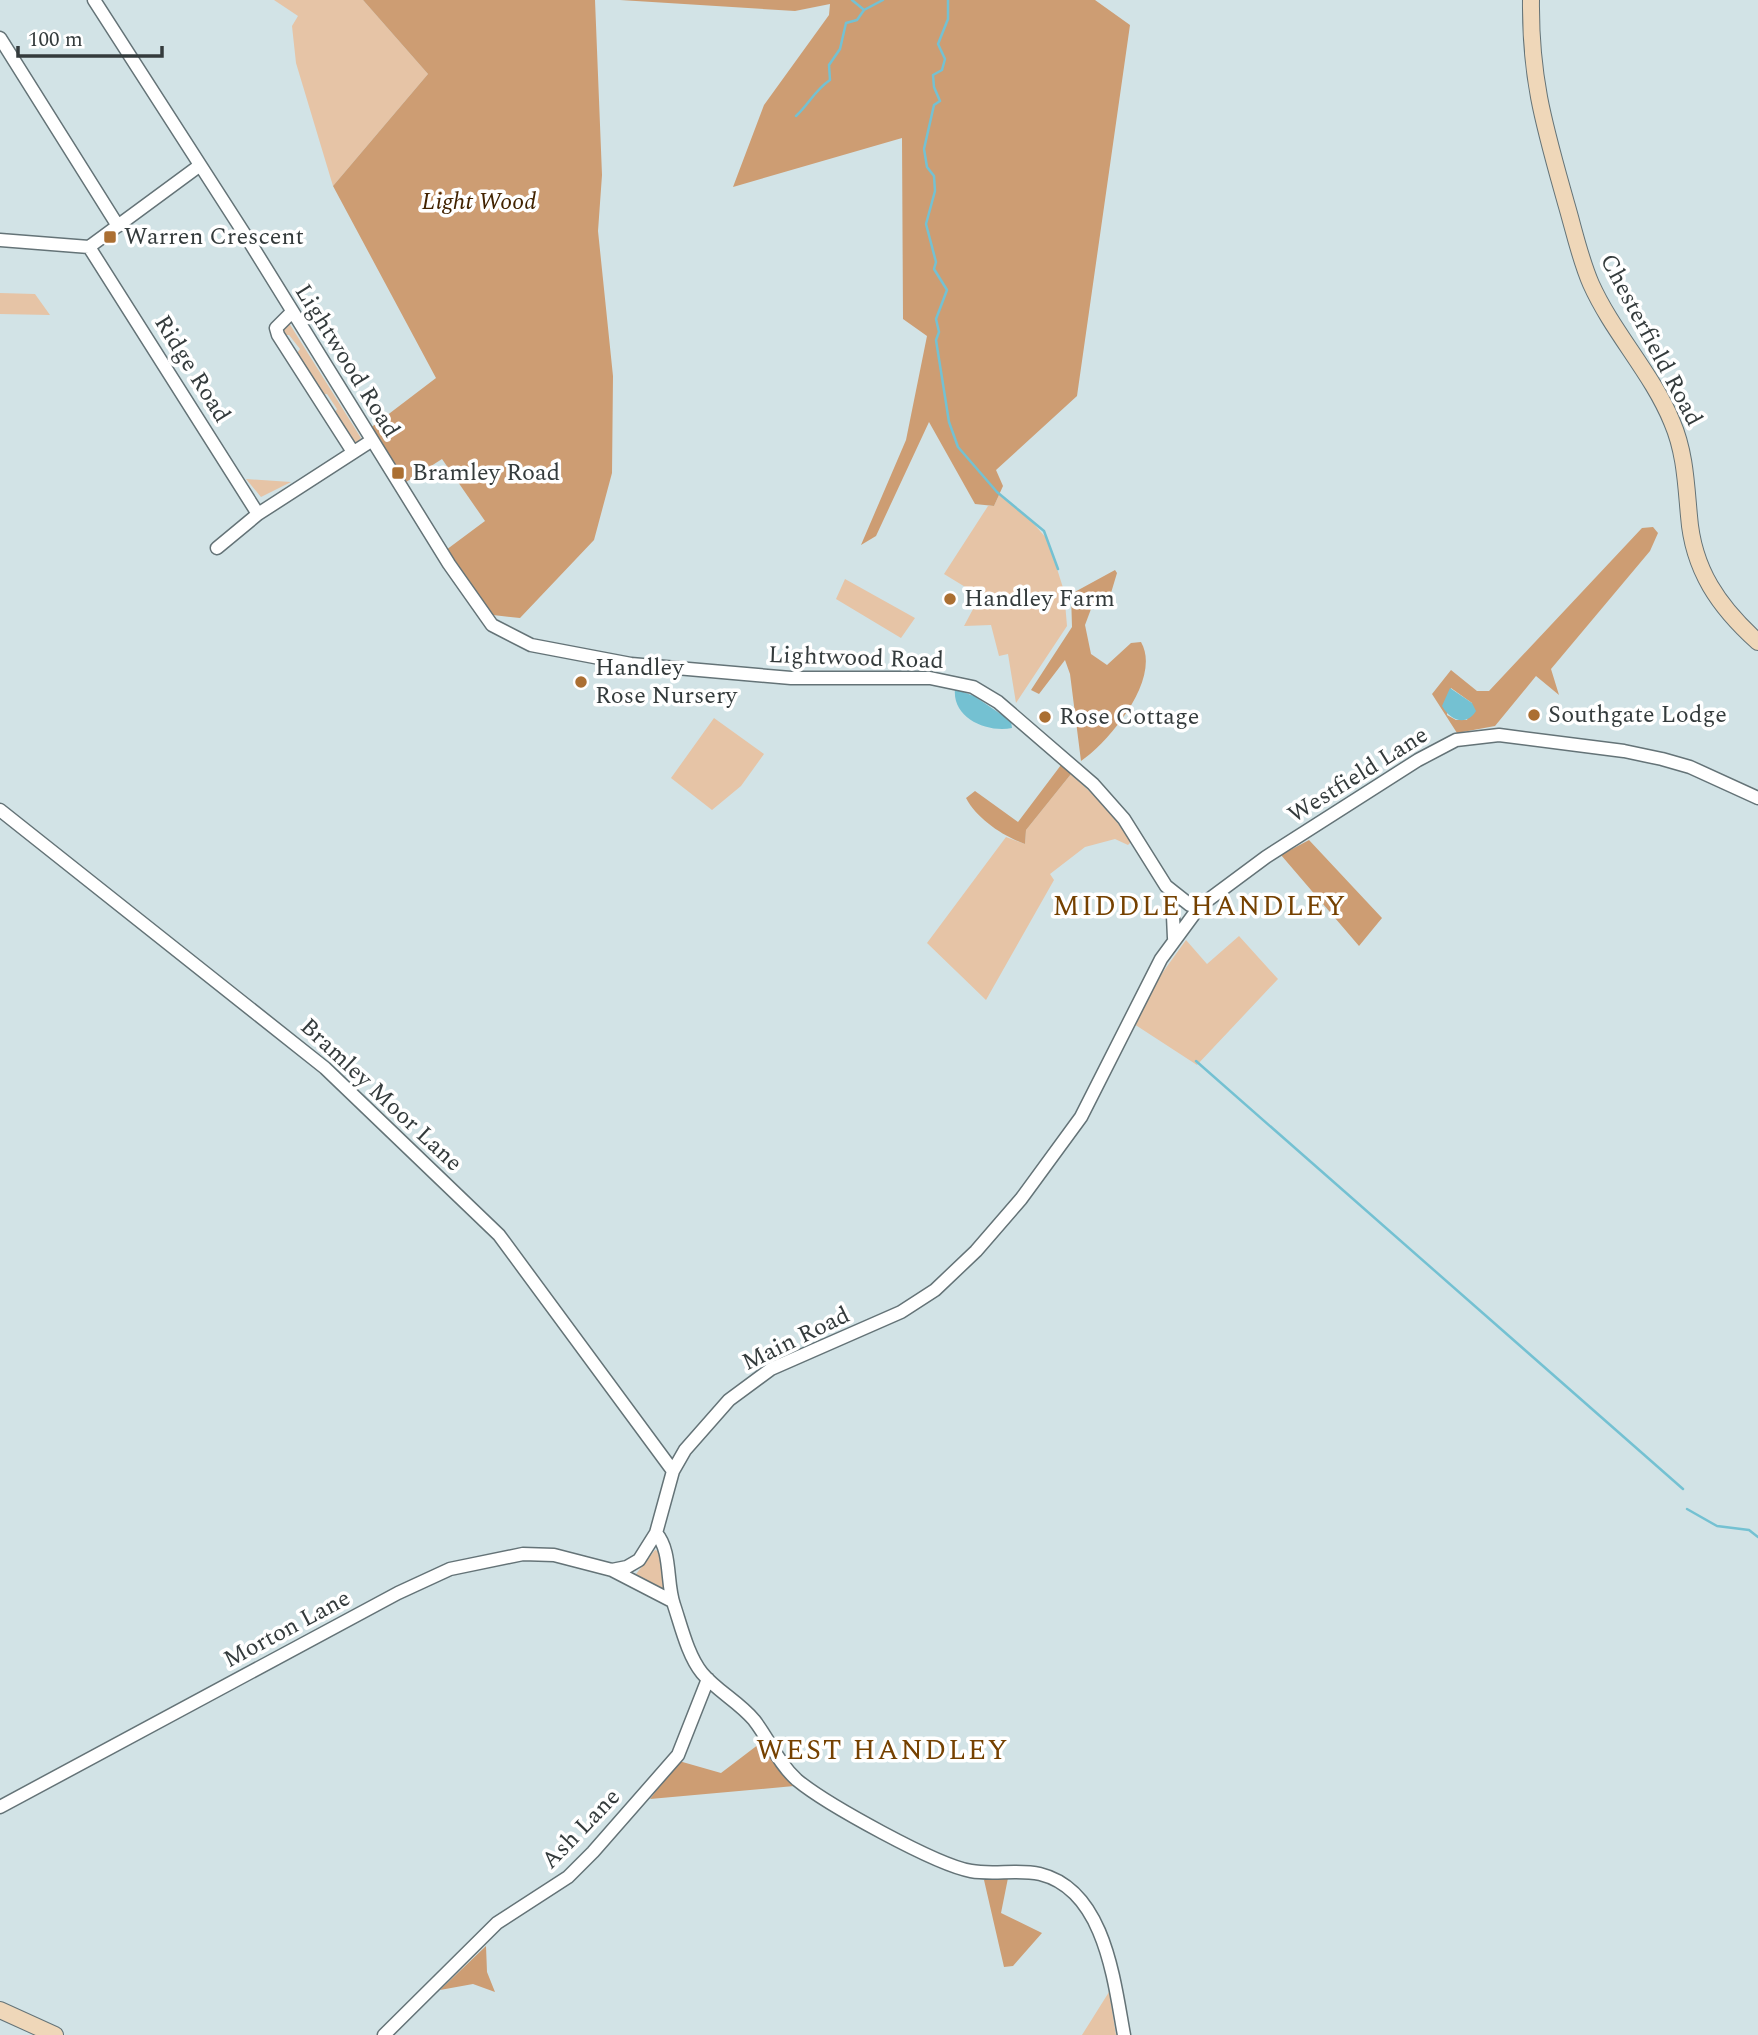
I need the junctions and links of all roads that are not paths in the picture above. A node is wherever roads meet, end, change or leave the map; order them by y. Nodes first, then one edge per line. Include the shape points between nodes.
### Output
1 (94, 0) edge
2 (1531, 0) edge
3 (1, 42) edge
4 (199, 166) junction
5 (118, 226) junction
6 (0, 240) edge
7 (89, 247) junction
8 (291, 313) junction
9 (371, 441) junction
10 (353, 452) junction
11 (258, 514) junction
12 (217, 548) dead end
13 (1758, 642) edge
14 (1758, 798) edge
15 (0, 810) edge
16 (1172, 893) junction
17 (1200, 906) junction
18 (1174, 938) junction
19 (673, 1471) junction
20 (656, 1533) junction
21 (612, 1570) junction
22 (672, 1601) junction
23 (708, 1679) junction
24 (0, 1807) edge
25 (0, 2010) edge
26 (55, 2035) edge
27 (384, 2035) edge
28 (1124, 2035) edge

1 - 4 street, Lightwood Road
2 - 13 main road, Chesterfield Road via 1534,81 1582,259 1601,302 1672,420 1680,442 1694,551 1703,577 1717,601
3 - 5 street
4 - 5 street
4 - 8 street, Lightwood Road
5 - 7 street
6 - 7 street
7 - 11 street, Ridge Road
8 - 9 street, Lightwood Road
8 - 10 street via 280,321 278,335
9 - 10 street
9 - 16 street, Lightwood Road via 481,612 510,636 560,653 701,673 930,678 973,687 998,702 1093,784 1124,819
10 - 11 street
11 - 12 street
14 - 17 street, Westfield Lane via 1690,767 1625,751 1475,736 1456,740 1418,760 1266,857
15 - 19 street, Bramley Moor Lane via 325,1068 489,1225
16 - 17 street
16 - 18 street
17 - 18 street, Main Road
18 - 19 street, Main Road via 1081,1117 976,1251 935,1290 901,1312 796,1356 752,1381 706,1425
19 - 20 street, Main Road
20 - 21 street via 639,1560
20 - 22 street via 662,1542
21 - 22 street, Morton Lane
21 - 24 street, Morton Lane via 554,1555 523,1553 450,1569
22 - 23 street via 697,1664
23 - 27 street, Ash Lane via 678,1755 593,1852 568,1877 497,1923
23 - 28 street via 745,1710 796,1779 832,1802 957,1867 1040,1874 1068,1888 1098,1929
25 - 26 main road

